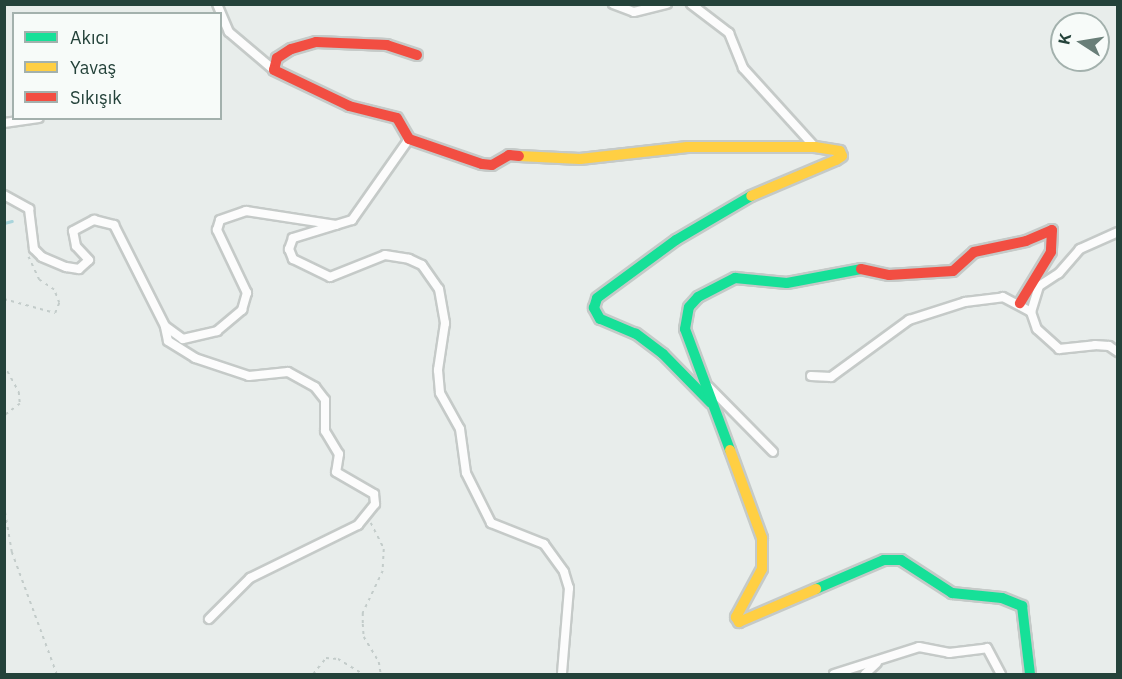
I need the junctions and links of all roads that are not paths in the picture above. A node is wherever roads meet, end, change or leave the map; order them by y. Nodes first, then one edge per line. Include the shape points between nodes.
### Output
1 (613, 4) edge
2 (667, 4) edge
3 (692, 4) edge
4 (222, 16) edge
5 (417, 55) dead end
6 (274, 70) junction
7 (25, 120) edge
8 (4, 123) edge
9 (409, 139) junction
10 (815, 147) junction
11 (4, 195) edge
12 (339, 226) junction
13 (1118, 232) edge
14 (1020, 303) junction
15 (1032, 312) junction
16 (165, 326) junction
17 (1118, 352) edge
18 (811, 376) dead end
19 (703, 382) junction
20 (711, 403) junction
21 (772, 452) dead end
22 (209, 619) dead end
23 (880, 661) junction
24 (562, 675) edge
25 (834, 675) edge
26 (865, 675) edge
27 (1001, 675) edge
28 (1030, 675) edge

1 - 2 street via 634,12
3 - 10 street via 729,33 743,68
4 - 6 street via 229,32
5 - 6 street via 387,45 316,42 291,49 277,58
6 - 9 street via 349,105 397,118
7 - 8 street
9 - 10 street via 492,165 509,155 580,159 687,147
9 - 12 street via 352,220
10 - 20 street via 833,148 842,156 744,199 676,240 597,298 594,308 600,319 636,334 663,354
11 - 16 street via 29,209 34,249 42,257 66,267 79,269 89,260 76,246 73,231 94,220 114,225
12 - 16 street via 246,211 228,214 220,220 217,230 247,293 242,310 217,331 200,338 183,339
12 - 24 street via 292,238 289,249 293,259 330,278 385,255 409,259 422,265 439,289 444,323 438,370 440,393 460,429 466,472 491,523 544,544 564,572 569,588
13 - 15 street via 1080,249 1059,273 1039,286
14 - 15 street
14 - 18 street via 1003,297 988,298 909,320 831,377
14 - 19 street via 1051,252 1052,230 1026,241 974,252 953,271 943,273 889,275 864,268 787,283 735,278 712,287 689,307 685,329
15 - 17 street via 1037,330 1059,349 1095,345 1109,346
16 - 22 street via 168,342 195,358 249,376 288,372 315,387 325,400 325,431 339,454 336,471 374,494 375,504 368,516 296,559 250,578
19 - 20 street
19 - 21 street
20 - 28 street via 762,538 762,570 736,617 739,622 884,560 901,560 952,593 1002,598 1022,606
23 - 25 street
23 - 26 street
23 - 27 street via 919,647 949,653 987,648

